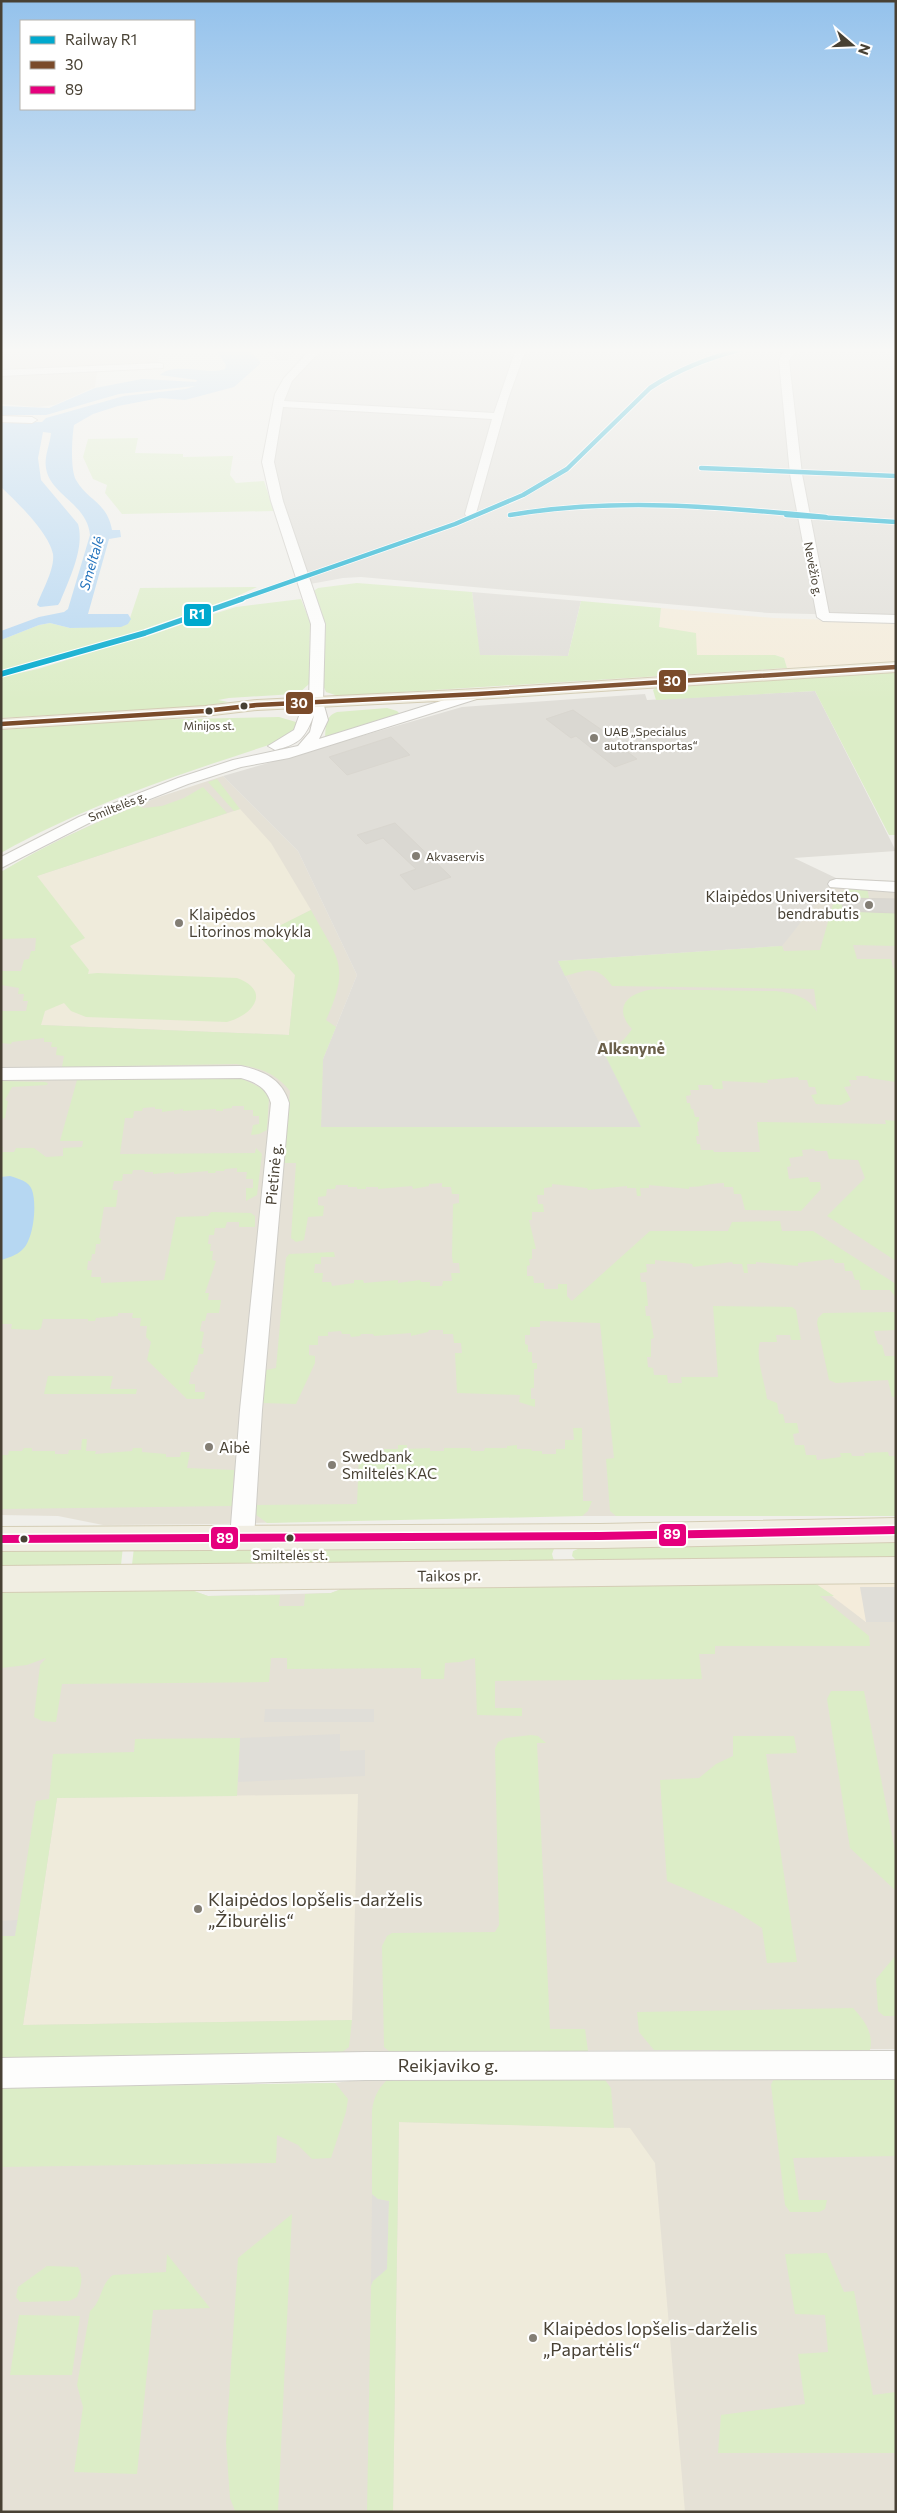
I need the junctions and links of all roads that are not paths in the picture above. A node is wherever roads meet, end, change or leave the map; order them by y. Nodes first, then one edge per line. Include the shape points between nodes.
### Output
1 (269, 466) edge
2 (483, 466) edge
3 (795, 466) edge
4 (471, 514) dead end
5 (896, 620) edge
6 (896, 667) edge
7 (478, 694) junction
8 (391, 704) junction
9 (315, 707) junction
10 (405, 716) junction
11 (1, 724) edge
12 (304, 748) junction
13 (238, 763) junction
14 (1, 863) edge
15 (836, 884) dead end
16 (896, 887) edge
17 (1, 1074) edge
18 (896, 1530) edge
19 (572, 1536) junction
20 (242, 1538) junction
21 (1, 1539) edge
22 (896, 1570) edge
23 (564, 1574) junction
24 (1, 1579) edge
25 (896, 2064) edge
26 (1, 2073) edge

1 - 9 street via 277,501 318,624
2 - 4 street
3 - 5 street, Nevėžio g. via 823,617
6 - 7 main road
7 - 8 main road
7 - 9 main road
7 - 10 street
8 - 9 main road
8 - 10 main road
9 - 11 main road
9 - 12 street via 320,729
9 - 13 street via 298,736
10 - 12 street
12 - 13 street
13 - 14 street, Smiltelės g. via 84,820
15 - 16 street
17 - 20 street, Pietinė g. via 241,1072 265,1080 279,1095 250,1410
18 - 19 main road
19 - 20 main road
19 - 23 main road via 563,1553
20 - 21 main road
22 - 23 main road, Taikos pr.
23 - 24 main road, Taikos pr.
25 - 26 street, Reikjaviko g. via 376,2066

